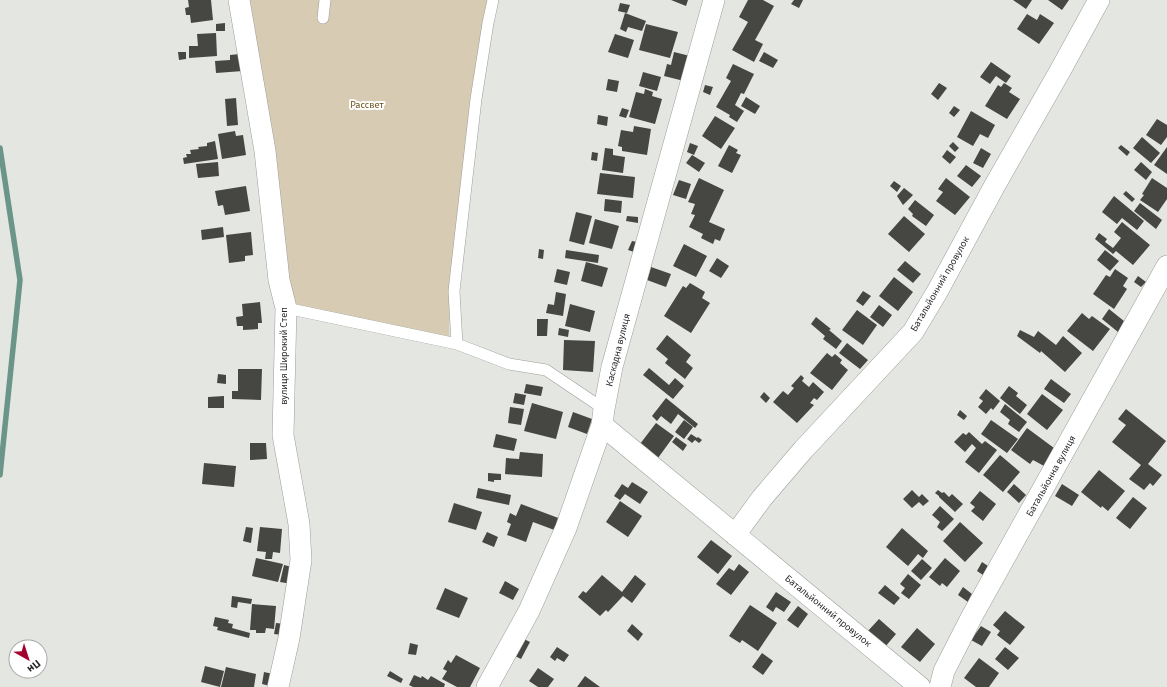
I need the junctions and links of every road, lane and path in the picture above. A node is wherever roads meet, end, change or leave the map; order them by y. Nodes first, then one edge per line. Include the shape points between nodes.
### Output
1 (239, 0) edge
2 (325, 0) edge
3 (493, 0) edge
4 (714, 0) edge
5 (1099, 0) edge
6 (322, 18) dead end
7 (1167, 266) edge
8 (286, 308) junction
9 (457, 344) junction
10 (603, 417) junction
11 (735, 535) junction
12 (278, 687) edge
13 (487, 687) edge
14 (920, 687) edge
15 (940, 687) edge

1 - 8 street, вулиця Широкий Степ via 265,151 279,280
2 - 6 lane
3 - 9 lane via 476,99 454,291
4 - 10 street, Каскадна вулиця via 612,367
5 - 11 street, Батальйонний провулок via 913,332 802,450
7 - 15 street, Батальйонна вулиця via 972,618 944,671
8 - 9 lane
8 - 12 street, вулиця Широкий Степ via 283,435 299,524 301,560
9 - 10 lane via 509,364 546,370
10 - 11 street, Батальйонний провулок
10 - 13 street, Каскадна вулиця via 566,528 529,611
11 - 14 street, Батальйонний провулок

